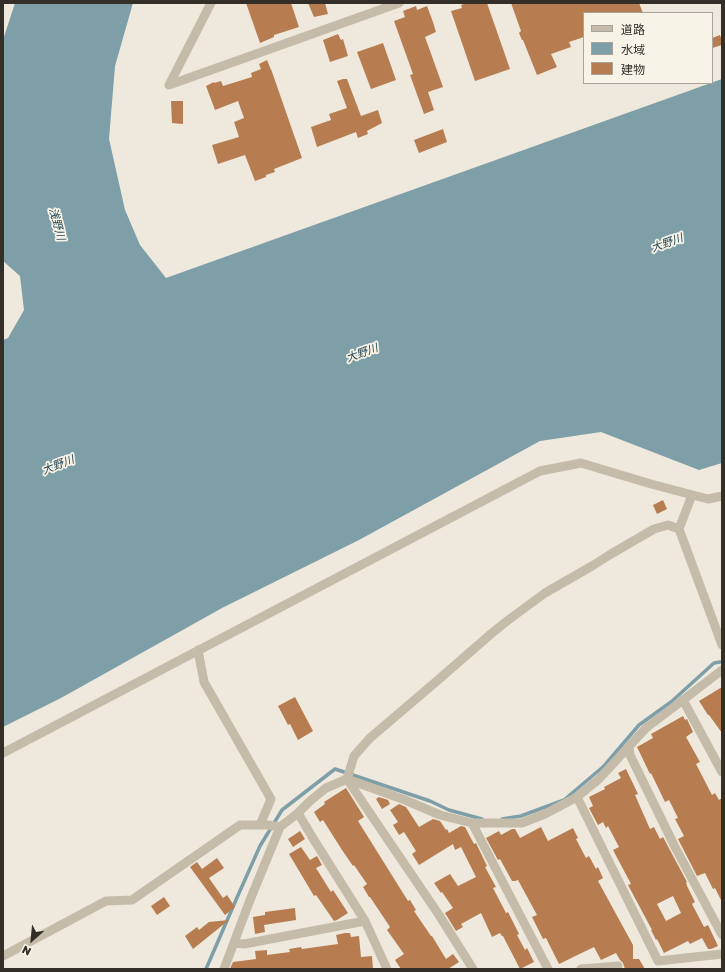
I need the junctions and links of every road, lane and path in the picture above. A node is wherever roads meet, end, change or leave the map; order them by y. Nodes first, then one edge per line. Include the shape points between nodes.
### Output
1 (211, 3) edge
2 (399, 3) edge
3 (692, 495) junction
4 (722, 496) edge
5 (680, 529) junction
6 (722, 645) edge
7 (198, 650) junction
8 (722, 670) edge
9 (683, 700) junction
10 (629, 746) junction
11 (3, 753) edge
12 (722, 772) edge
13 (347, 779) junction
14 (577, 796) junction
15 (298, 813) junction
16 (472, 823) junction
17 (271, 826) junction
18 (365, 921) junction
19 (722, 935) edge
20 (234, 943) junction
21 (722, 954) edge
22 (3, 956) edge
23 (618, 966) dead end
24 (224, 969) edge
25 (388, 969) edge
26 (473, 969) edge
27 (548, 969) edge
28 (582, 969) edge

1 - 2 street via 169,85
3 - 4 street via 708,499
3 - 5 street
3 - 7 street via 581,463 540,471
5 - 6 street
5 - 13 street via 668,525 654,529 545,593 507,621 370,738 354,756
7 - 11 street
7 - 17 street via 204,682 271,798
8 - 9 street
9 - 10 street via 646,728
9 - 12 street
10 - 14 street via 599,779
10 - 19 street via 630,755 671,840
13 - 15 street via 326,788
13 - 16 street via 440,815
13 - 26 street
14 - 16 street via 545,814 522,823
14 - 21 street via 658,960
15 - 17 street
15 - 18 street
16 - 27 street
17 - 20 street via 250,900
17 - 22 street via 240,825 132,900 106,901
18 - 20 street via 244,944
18 - 25 street
20 - 24 street
23 - 28 street

